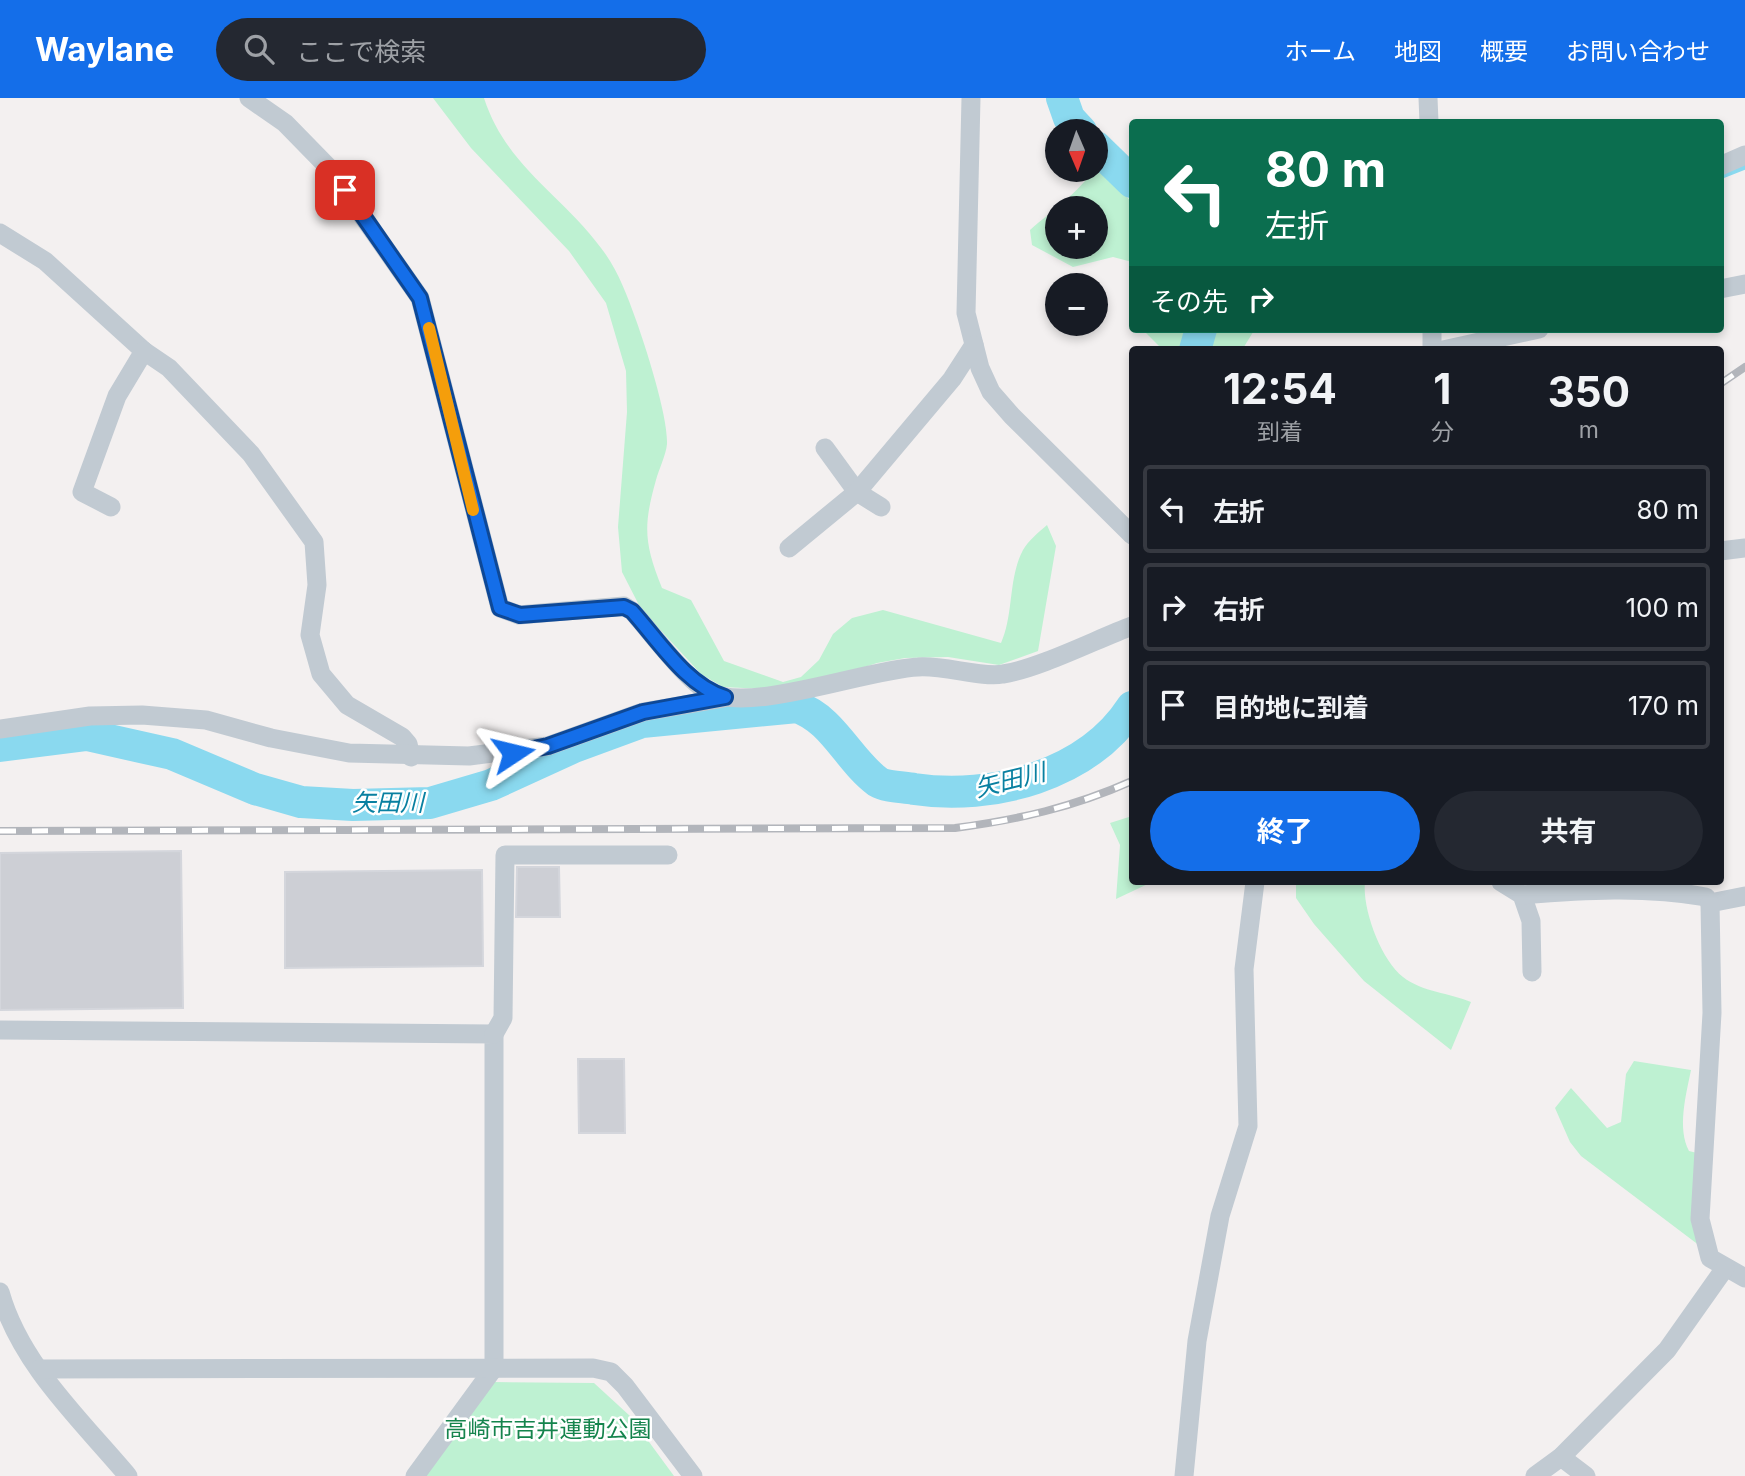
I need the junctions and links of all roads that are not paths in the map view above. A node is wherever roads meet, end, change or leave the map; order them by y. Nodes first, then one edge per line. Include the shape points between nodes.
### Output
1 (249, 98) edge
2 (971, 98) edge
3 (1429, 98) edge
4 (1429, 119) edge
5 (1745, 155) edge
6 (1724, 164) edge
7 (0, 233) edge
8 (1745, 284) edge
9 (1724, 288) edge
10 (1521, 333) edge
11 (974, 345) junction
12 (1461, 346) edge
13 (144, 351) junction
14 (825, 448) dead end
15 (857, 492) junction
16 (111, 507) dead end
17 (881, 508) dead end
18 (1129, 532) edge
19 (789, 548) dead end
20 (1745, 548) edge
21 (1724, 551) edge
22 (1129, 626) edge
23 (725, 697) junction
24 (0, 729) edge
25 (411, 757) junction
26 (668, 855) dead end
27 (1255, 885) edge
28 (1506, 885) edge
29 (1522, 895) junction
30 (1745, 897) edge
31 (1710, 903) junction
32 (1532, 972) dead end
33 (0, 1030) edge
34 (494, 1034) junction
35 (1725, 1268) junction
36 (1745, 1278) edge
37 (0, 1292) edge
38 (494, 1368) junction
39 (40, 1369) junction
40 (1561, 1457) junction
41 (128, 1476) edge
42 (415, 1476) edge
43 (693, 1476) edge
44 (1184, 1476) edge
45 (1535, 1476) edge
46 (1586, 1476) edge

1 - 23 street via 285,123 329,168 420,298 500,608 520,615 624,607 696,682
2 - 11 street via 967,313
3 - 4 street
5 - 6 street
7 - 13 street via 45,261
8 - 9 street
10 - 12 street
11 - 15 street via 952,379
11 - 18 street via 991,391
13 - 16 street via 117,396 82,492
13 - 25 street via 169,368 221,420 310,532 317,561 310,635 321,674 347,705 402,737
14 - 15 street
15 - 17 street
15 - 19 street
20 - 21 street
22 - 23 street via 1000,675 918,667 811,690
23 - 25 street via 643,712 548,746 469,757
24 - 25 street via 90,716 142,715 206,720 349,753
26 - 34 street via 505,855 503,1018
27 - 44 street via 1244,969 1248,1126 1220,1216 1197,1341
28 - 29 street
29 - 31 street via 1575,890 1675,891 1706,897
29 - 32 street via 1531,921
30 - 31 street
31 - 35 street via 1712,1013 1700,1219 1710,1258
33 - 34 street
34 - 38 street
35 - 36 street
35 - 40 street via 1667,1350
37 - 39 street via 8,1320
38 - 39 street
38 - 42 street
38 - 43 street via 611,1372
39 - 41 street
40 - 45 street
40 - 46 street

